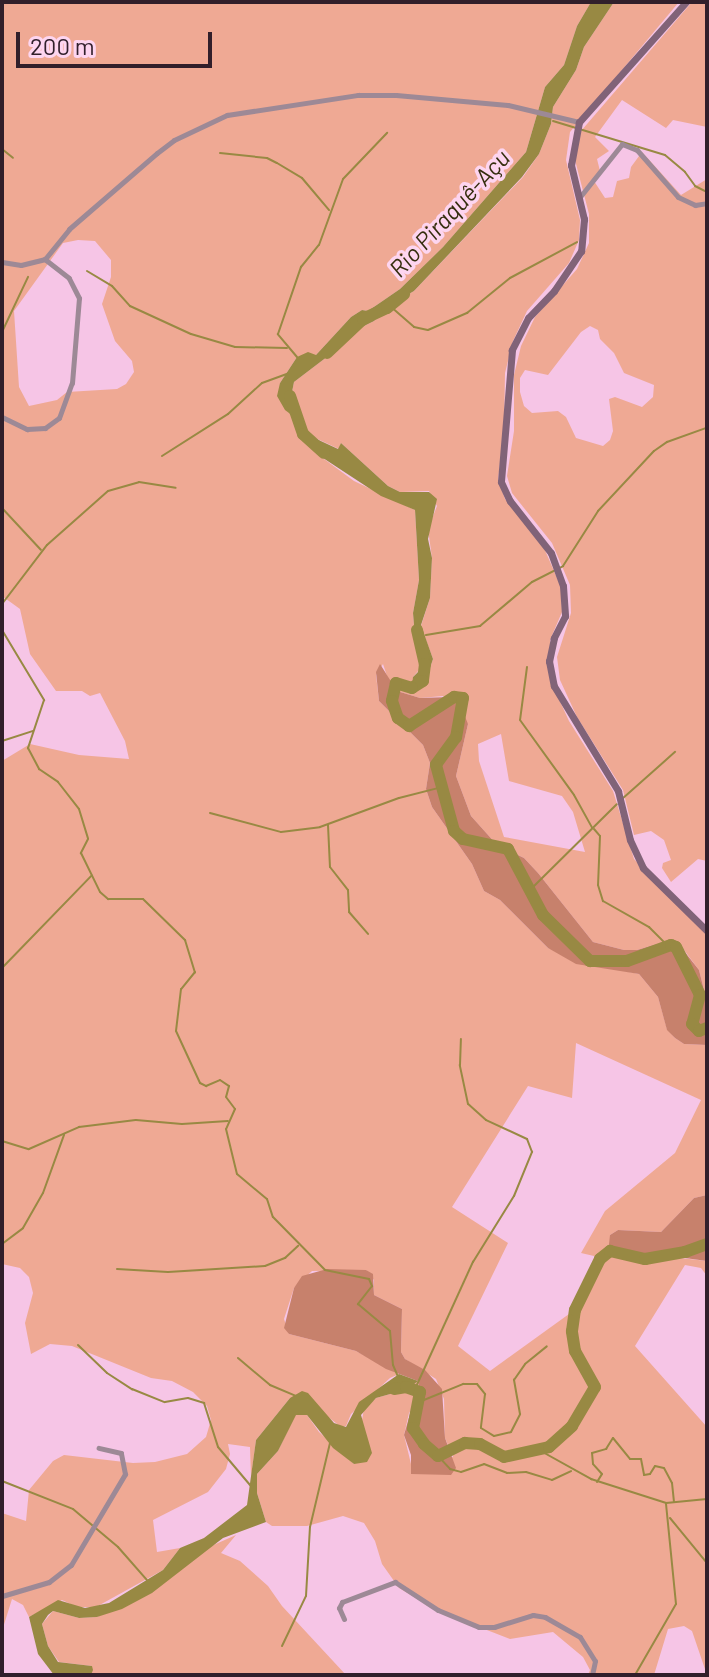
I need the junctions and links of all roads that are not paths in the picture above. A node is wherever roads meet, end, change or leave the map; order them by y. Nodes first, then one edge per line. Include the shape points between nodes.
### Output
1 (686, 2) edge
2 (579, 122) junction
3 (579, 198) junction
4 (707, 203) edge
5 (45, 259) junction
6 (2, 262) edge
7 (2, 417) edge
8 (707, 931) edge
9 (99, 1448) dead end
10 (2, 1596) edge
11 (344, 1619) dead end
12 (592, 1675) edge

1 - 2 street
2 - 3 street via 571,165
2 - 5 street via 479,101 358,95 227,115 157,153 69,229
3 - 4 street via 622,144 637,150 678,197 695,205
3 - 8 street via 585,234 581,251 528,318 512,350 501,482 551,553 563,586 565,616 549,661 554,686 618,791 643,868
5 - 6 street via 21,265
5 - 7 street via 69,278 79,298 72,383 59,418 45,428 27,429
9 - 10 street via 121,1453 125,1474 71,1565 49,1582
11 - 12 street via 342,1602 395,1582 438,1610 479,1627 545,1617 580,1637 595,1661

